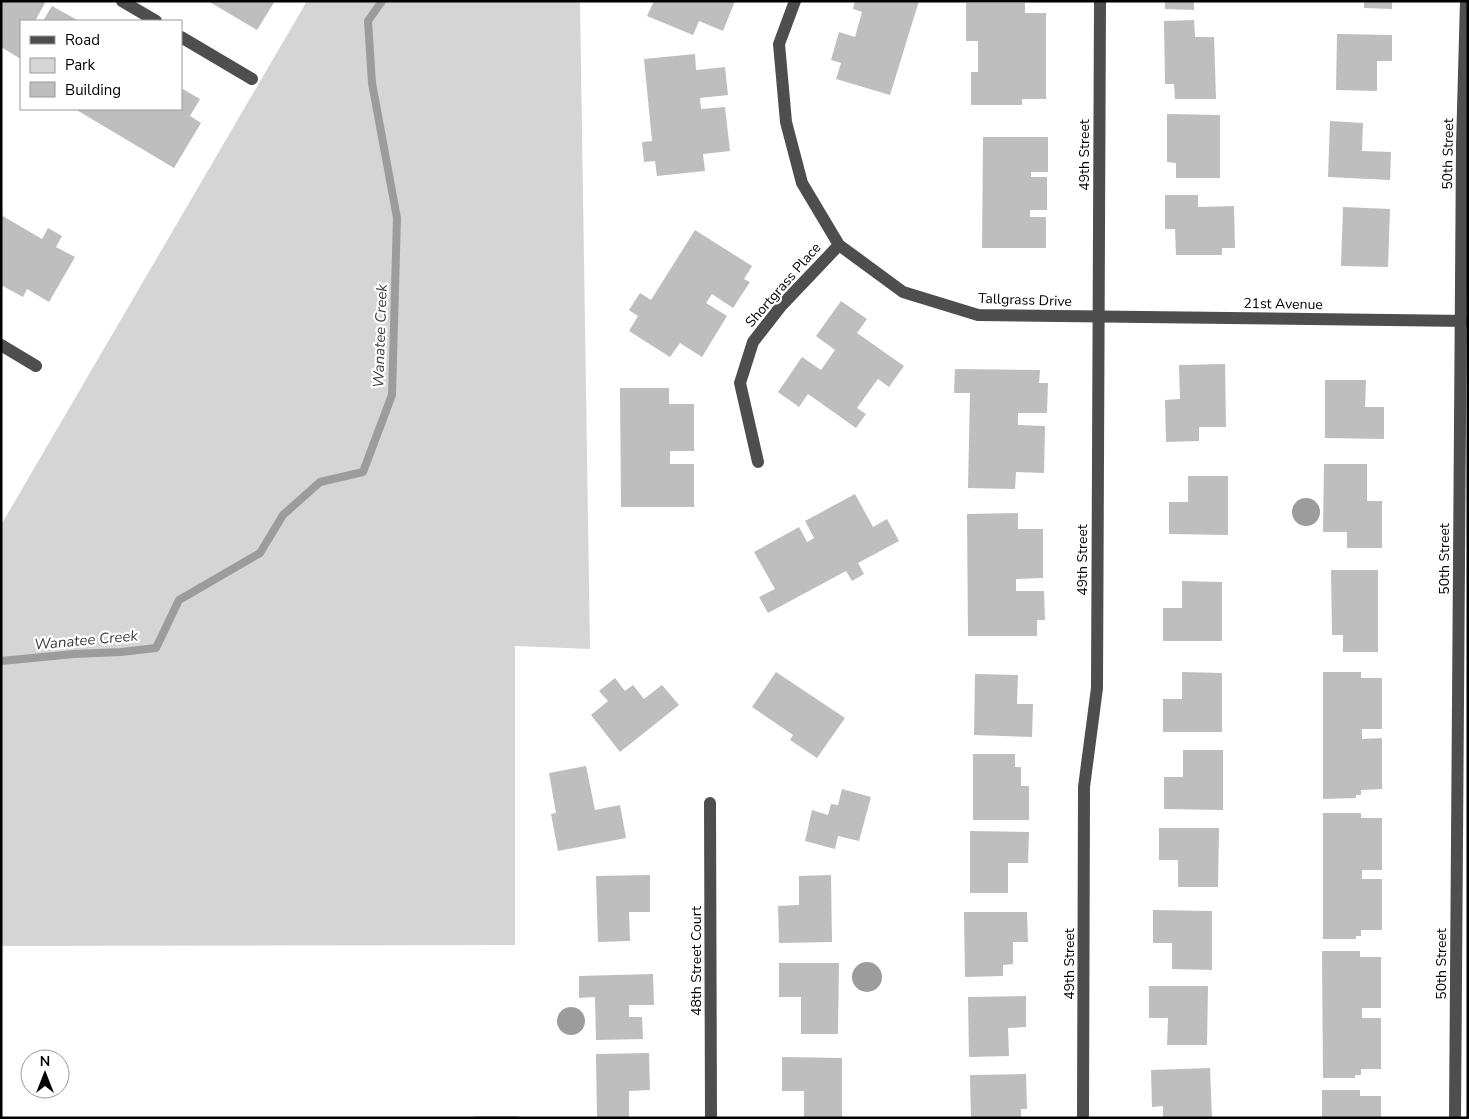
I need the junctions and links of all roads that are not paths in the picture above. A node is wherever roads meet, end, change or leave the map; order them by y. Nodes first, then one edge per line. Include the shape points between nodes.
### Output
1 (122, 1) edge
2 (795, 1) edge
3 (1100, 1) edge
4 (1466, 1) edge
5 (154, 20) edge
6 (182, 38) edge
7 (252, 79) dead end
8 (839, 245) junction
9 (1098, 317) junction
10 (1464, 321) edge
11 (1, 345) edge
12 (36, 366) dead end
13 (758, 462) dead end
14 (1463, 668) edge
15 (710, 803) dead end
16 (711, 1118) edge
17 (1083, 1118) edge
18 (1455, 1118) edge

1 - 5 street
2 - 8 street, Tallgrass Drive via 779,44 786,122 802,182
3 - 9 street, 49th Street
4 - 10 street, 50th Street via 1462,145
6 - 7 street
8 - 9 street, Tallgrass Drive via 903,292 978,316
8 - 13 street, Shortgrass Place via 781,306 753,342 740,383
9 - 10 street, 21st Avenue
9 - 17 street, 49th Street via 1097,688 1084,787
10 - 14 street, 50th Street
11 - 12 street
14 - 18 street, 50th Street
15 - 16 street, 48th Street Court

